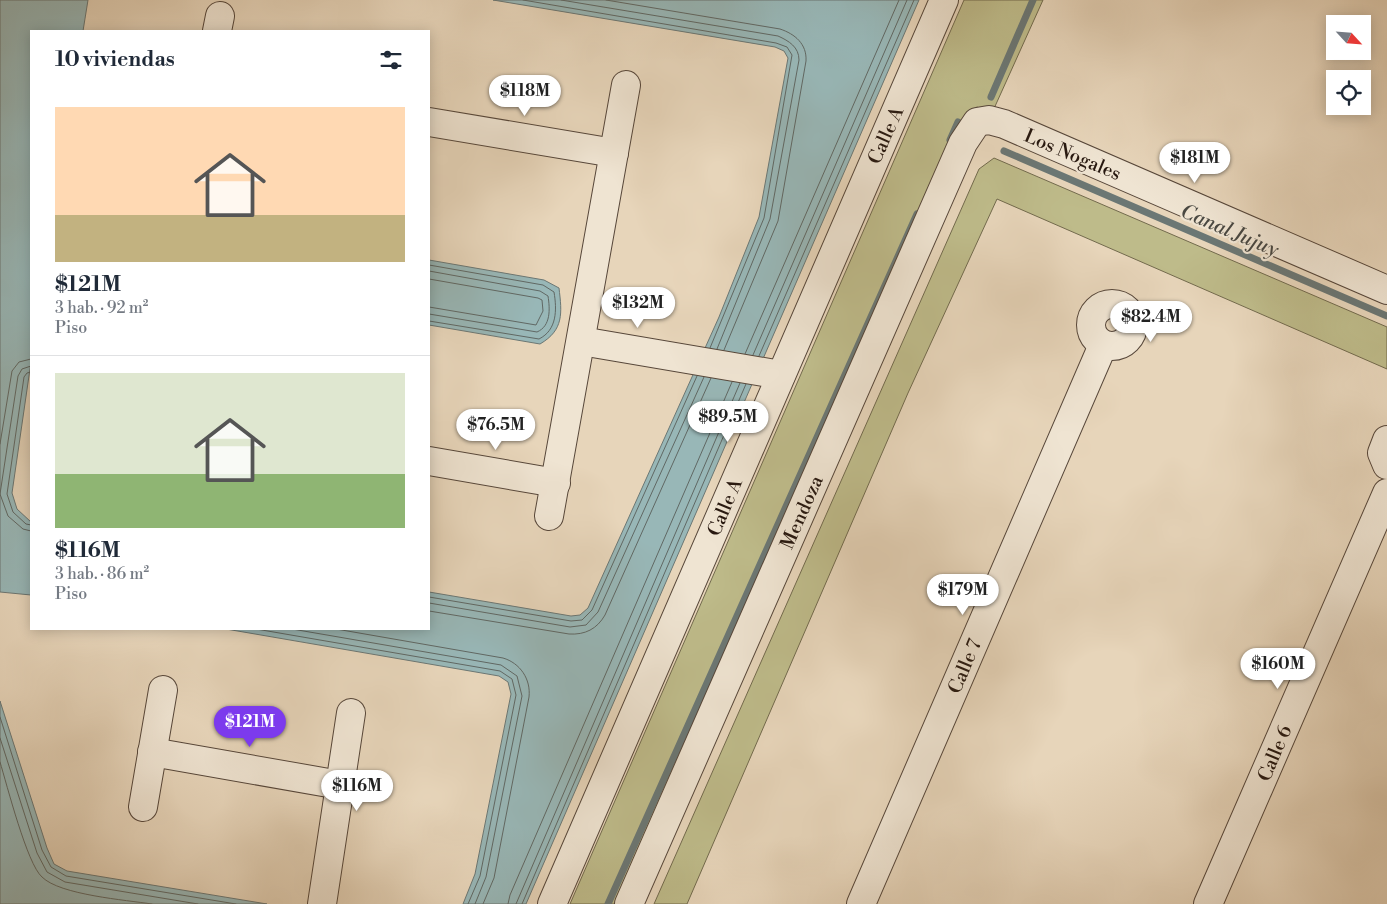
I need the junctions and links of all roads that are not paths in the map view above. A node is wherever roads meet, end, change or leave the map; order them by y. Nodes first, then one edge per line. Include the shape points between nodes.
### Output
1 (944, 0) edge
2 (626, 85) dead end
3 (430, 122) edge
4 (977, 122) joint
5 (614, 154) junction
6 (1387, 290) edge
7 (581, 341) junction
8 (1103, 345) dead end
9 (781, 375) junction
10 (1387, 440) edge
11 (430, 461) edge
12 (1387, 465) edge
13 (556, 483) junction
14 (1387, 492) edge
15 (549, 516) dead end
16 (163, 690) dead end
17 (351, 713) dead end
18 (152, 752) junction
19 (340, 785) junction
20 (143, 807) dead end
21 (322, 904) edge
22 (552, 904) edge
23 (630, 904) edge
24 (862, 904) edge
25 (1208, 904) edge

1 - 9 street, Calle A
2 - 5 street
3 - 5 street
4 - 6 street, Los Nogales via 989,120 1004,124
4 - 23 street, Mendoza via 963,143
5 - 7 street
7 - 9 street
7 - 13 street
8 - 24 street, Calle 7
9 - 22 street, Calle A
10 - 12 street via 1382,453
11 - 13 street
13 - 15 street
14 - 25 street, Calle 6
16 - 18 street
17 - 19 street
18 - 19 street
18 - 20 street
19 - 21 street

